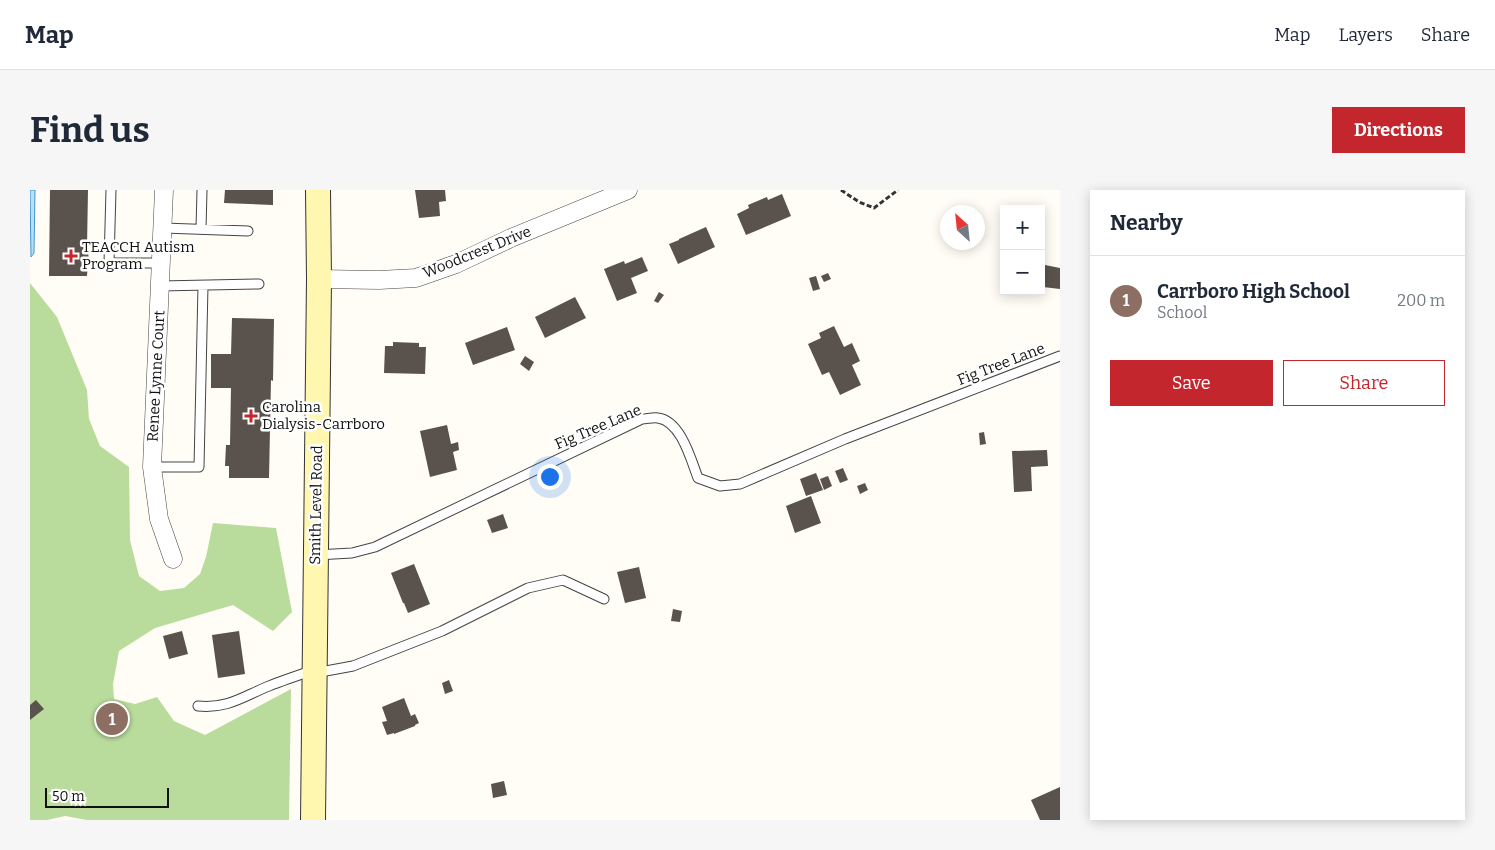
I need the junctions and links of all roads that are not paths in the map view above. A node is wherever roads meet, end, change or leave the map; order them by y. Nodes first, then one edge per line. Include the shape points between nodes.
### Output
1 (111, 190) edge
2 (164, 190) edge
3 (202, 190) edge
4 (318, 190) edge
5 (628, 190) edge
6 (162, 228) junction
7 (202, 229) junction
8 (248, 231) dead end
9 (161, 263) junction
10 (319, 279) junction
11 (259, 284) dead end
12 (160, 286) junction
13 (203, 286) junction
14 (1060, 356) edge
15 (152, 467) junction
16 (315, 555) junction
17 (173, 559) dead end
18 (604, 599) dead end
19 (314, 671) junction
20 (198, 706) dead end
21 (313, 820) edge

1 - 9 lane via 109,263
2 - 6 street, Renee Lynne Court
3 - 7 lane
4 - 10 main road, Smith Level Road
5 - 10 street, Woodcrest Drive via 416,278
6 - 7 lane
6 - 9 street, Renee Lynne Court
7 - 8 lane
9 - 12 street, Renee Lynne Court
10 - 16 main road, Smith Level Road
11 - 13 lane
12 - 13 lane
12 - 15 street, Renee Lynne Court
13 - 15 lane via 199,467
14 - 16 lane, Fig Tree Lane via 845,439 740,484 720,486 698,478 672,424 659,418 642,419 375,547 352,553
15 - 17 street, Renee Lynne Court via 159,519
16 - 19 main road, Smith Level Road
18 - 19 lane via 563,580 528,588 442,631 353,666
19 - 20 lane via 267,686 243,698 213,707
19 - 21 main road, Smith Level Road

